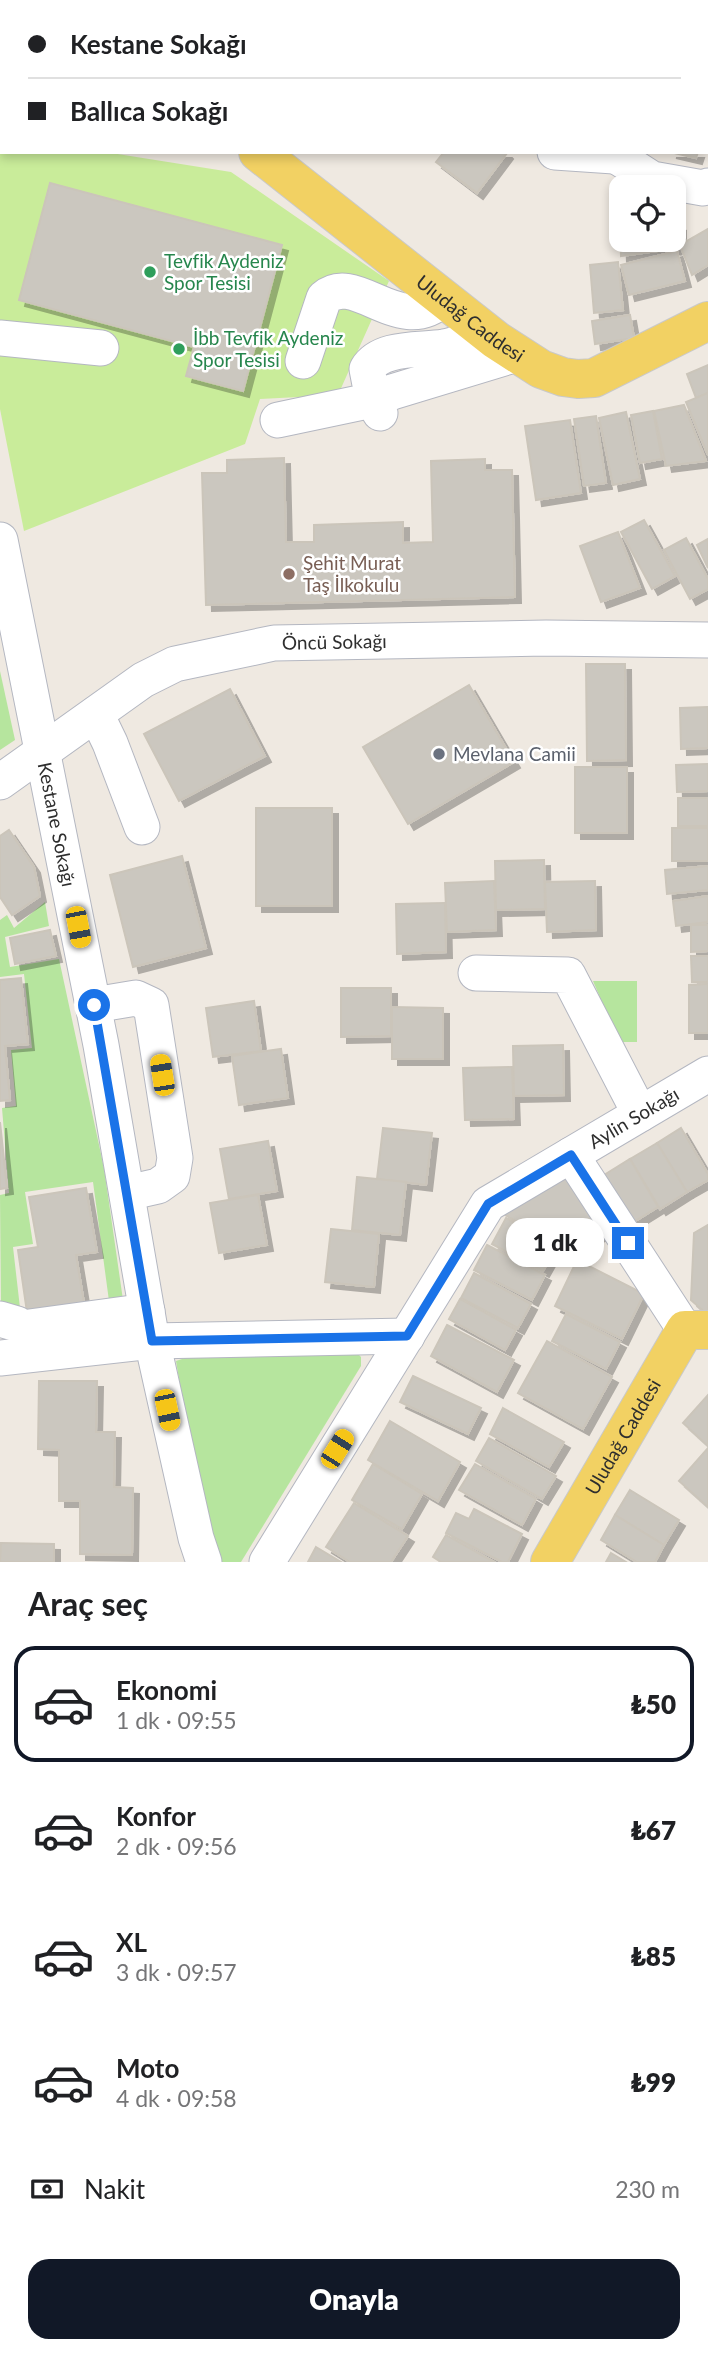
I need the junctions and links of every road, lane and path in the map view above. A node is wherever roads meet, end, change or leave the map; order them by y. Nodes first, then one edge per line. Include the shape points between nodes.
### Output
1 (261, 154) edge
2 (613, 154) edge
3 (708, 186) edge
4 (443, 299) junction
5 (708, 320) edge
6 (0, 338) edge
7 (502, 343) junction
8 (101, 348) dead end
9 (303, 361) dead end
10 (278, 420) dead end
11 (0, 540) edge
12 (708, 640) edge
13 (96, 714) junction
14 (44, 751) junction
15 (0, 782) edge
16 (142, 827) dead end
17 (476, 973) dead end
18 (94, 1005) junction
19 (708, 1073) edge
20 (640, 1114) junction
21 (571, 1155) junction
22 (127, 1193) junction
23 (0, 1319) edge
24 (149, 1326) junction
25 (696, 1330) edge
26 (407, 1336) junction
27 (0, 1358) edge
28 (204, 1562) edge
29 (267, 1562) edge
30 (550, 1562) edge

1 - 4 main road, Uludağ Caddesi
2 - 3 street via 652,179
4 - 7 main road, Uludağ Caddesi
4 - 9 street via 432,309 411,314 345,291 331,292 324,298
5 - 7 main road, Uludağ Caddesi via 594,378 563,377 541,369
6 - 8 street
7 - 10 street via 377,407
11 - 14 street, Kestane Sokağı
12 - 13 street, Öncü Sokağı via 274,643 175,664 143,680
13 - 14 street, Öncü Sokağı
13 - 16 street
14 - 15 street, Öncü Sokağı
14 - 18 street, Kestane Sokağı
17 - 20 street via 568,975
18 - 22 street, Kestane Sokağı
18 - 22 street via 136,998 151,1005 175,1158 172,1175 165,1181
19 - 20 street, Aylin Sokağı
20 - 21 street, Aylin Sokağı
21 - 25 street
21 - 26 street, Aylin Sokağı via 488,1204
22 - 24 street, Kestane Sokağı
23 - 24 street via 22,1328
24 - 26 street
24 - 27 street
24 - 28 street, Kestane Sokağı
25 - 30 main road, Uludağ Caddesi
26 - 29 street, Aylin Sokağı

